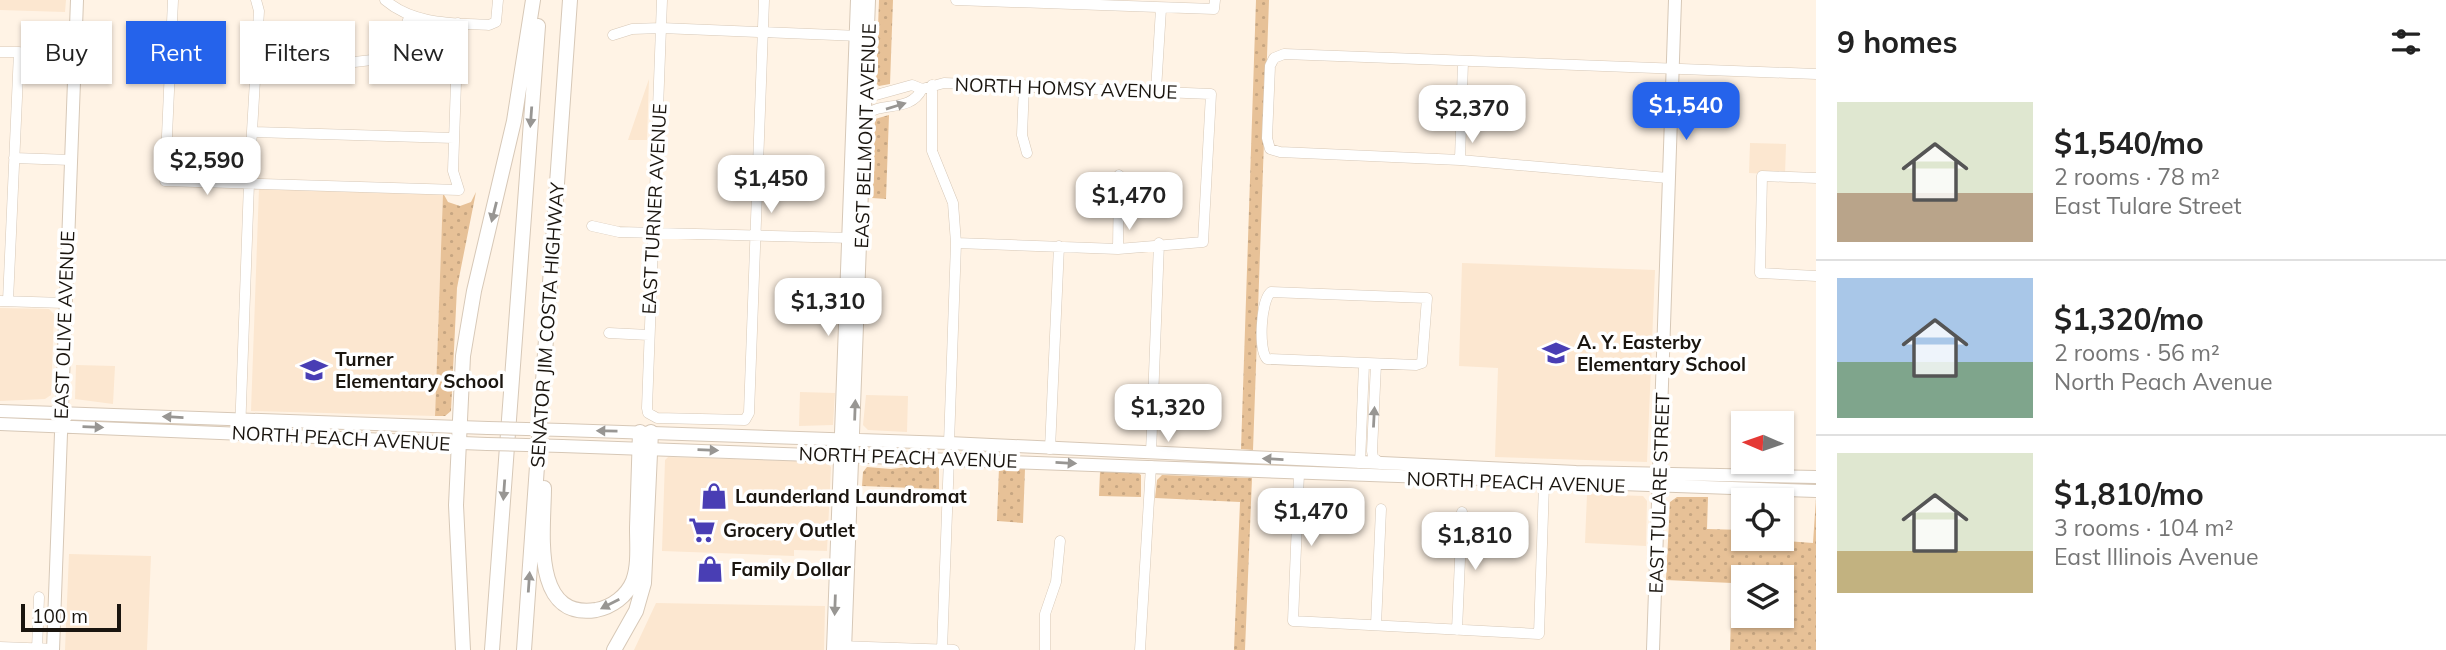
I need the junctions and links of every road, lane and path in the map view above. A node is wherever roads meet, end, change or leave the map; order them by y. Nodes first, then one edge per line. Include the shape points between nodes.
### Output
1 (77, 0) edge
2 (173, 0) edge
3 (256, 0) edge
4 (385, 0) edge
5 (498, 0) edge
6 (533, 0) edge
7 (540, 0) edge
8 (570, 0) edge
9 (662, 0) edge
10 (764, 0) edge
11 (857, 0) edge
12 (869, 0) edge
13 (957, 0) edge
14 (1675, 0) edge
15 (1215, 5) edge
16 (1161, 9) junction
17 (410, 15) junction
18 (446, 21) edge
19 (468, 24) edge
20 (661, 28) junction
21 (763, 33) junction
22 (613, 35) dead end
23 (862, 36) junction
24 (0, 52) edge
25 (1463, 61) junction
26 (355, 62) edge
27 (1673, 67) junction
28 (1816, 74) edge
29 (456, 84) edge
30 (932, 85) junction
31 (1024, 85) junction
32 (922, 89) junction
33 (866, 90) junction
34 (1156, 90) junction
35 (865, 115) junction
36 (254, 132) junction
37 (454, 138) junction
38 (1027, 153) dead end
39 (14, 158) junction
40 (71, 160) junction
41 (1460, 160) junction
42 (1119, 175) dead end
43 (1668, 178) junction
44 (1816, 178) edge
45 (249, 183) junction
46 (554, 217) junction
47 (592, 226) dead end
48 (652, 233) junction
49 (755, 236) junction
50 (855, 239) junction
51 (956, 243) junction
52 (1159, 243) junction
53 (1059, 246) junction
54 (1118, 249) junction
55 (1816, 276) edge
56 (4, 301) edge
57 (65, 303) junction
58 (609, 333) dead end
59 (649, 335) junction
60 (1364, 363) junction
61 (1376, 364) junction
62 (0, 411) edge
63 (61, 419) junction
64 (0, 424) edge
65 (241, 427) junction
66 (459, 427) junction
67 (336, 430) junction
68 (646, 432) junction
69 (847, 439) junction
70 (458, 443) junction
71 (949, 443) junction
72 (645, 449) junction
73 (1050, 449) junction
74 (847, 454) junction
75 (949, 457) junction
76 (980, 458) junction
77 (1151, 460) junction
78 (1360, 463) junction
79 (1382, 464) junction
80 (1299, 473) junction
81 (1816, 477) edge
82 (1660, 481) junction
83 (1544, 484) junction
84 (1816, 491) edge
85 (1381, 509) dead end
86 (1462, 512) dead end
87 (1060, 541) dead end
88 (38, 597) dead end
89 (1376, 625) junction
90 (1457, 630) junction
91 (0, 647) edge
92 (839, 648) edge
93 (37, 649) edge
94 (52, 650) edge
95 (463, 650) edge
96 (492, 650) edge
97 (524, 650) edge
98 (614, 650) edge
99 (942, 650) edge
100 (954, 650) edge
101 (1045, 650) edge
102 (1140, 650) edge
103 (1653, 650) edge

1 - 40 main road, EAST OLIVE AVENUE
2 - 45 street via 166,181
3 - 36 street
4 - 17 street
5 - 19 street via 496,22
6 -> 66 highway via 514,121 468,320
7 -> 96 highway, SENATOR JIM COSTA HIGHWAY
8 - 46 highway, SENATOR JIM COSTA HIGHWAY
9 - 20 street, EAST TURNER AVENUE
10 - 21 street
11 - 23 main road, EAST BELMONT AVENUE
12 - 23 main road, EAST BELMONT AVENUE
13 - 16 street
14 - 27 main road, EAST TULARE STREET
15 - 16 street
16 - 34 street
17 - 18 street
17 - 26 street via 389,58
20 - 21 street
20 - 22 street
20 - 48 street, EAST TURNER AVENUE
21 - 23 street
21 - 49 street
23 - 33 main road, EAST BELMONT AVENUE
23 - 50 main road, EAST BELMONT AVENUE
24 - 39 street via 19,52
25 - 27 street
25 - 41 street
25 - 41 street via 1284,54 1270,66 1267,138 1270,149 1280,152
27 - 28 street
27 - 43 main road, EAST TULARE STREET
29 - 37 street
30 - 31 street, NORTH HOMSY AVENUE
30 - 32 street, NORTH HOMSY AVENUE
30 - 51 street via 932,151 953,203
31 - 34 street, NORTH HOMSY AVENUE
31 - 38 street via 1022,135
32 - 33 street, NORTH HOMSY AVENUE via 912,85 876,95
35 -> 32 street, NORTH HOMSY AVENUE via 911,101
33 - 35 main road, EAST BELMONT AVENUE
34 - 52 street, NORTH HOMSY AVENUE via 1211,94 1203,242
35 - 50 main road, EAST BELMONT AVENUE
36 - 37 street
36 - 45 street
37 - 45 street via 453,171 459,190
39 - 40 street
39 - 56 street
40 - 57 main road, EAST OLIVE AVENUE
41 - 43 street
42 - 54 street
43 - 82 main road, EAST TULARE STREET
44 - 55 street via 1762,176 1760,273
45 - 65 street
72 -> 46 highway via 632,584 619,600 604,608 583,610 567,605 551,589 544,564
97 -> 46 highway, SENATOR JIM COSTA HIGHWAY
47 - 48 street
48 - 49 street
48 - 59 street, EAST TURNER AVENUE
49 - 50 street
49 - 59 street, EAST TURNER AVENUE via 749,413 745,420 657,418 648,413
50 - 69 main road, EAST BELMONT AVENUE
51 - 53 street
51 - 71 street
52 - 54 street
52 - 77 street
53 - 54 street
53 - 73 street
56 - 57 street
57 - 63 main road, EAST OLIVE AVENUE
58 - 59 street, EAST TURNER AVENUE
60 - 61 street
60 - 61 street via 1265,357 1264,302 1268,294 1427,298 1422,363
60 - 78 street
79 -> 61 street via 1372,451
62 - 63 main road, NORTH PEACH AVENUE
63 - 64 main road, NORTH PEACH AVENUE
63 - 65 main road, NORTH PEACH AVENUE
63 - 94 main road, EAST OLIVE AVENUE
65 - 67 main road, NORTH PEACH AVENUE
65 - 67 main road, NORTH PEACH AVENUE via 298,435 309,430
66 - 67 main road, NORTH PEACH AVENUE via 375,424
68 -> 66 main road, NORTH PEACH AVENUE, bridge
66 - 70 highway
67 - 70 main road, NORTH PEACH AVENUE
68 - 69 main road, NORTH PEACH AVENUE
68 - 72 highway
69 - 71 main road, NORTH PEACH AVENUE
69 - 74 main road, EAST BELMONT AVENUE
70 - 72 main road, NORTH PEACH AVENUE, bridge
70 - 95 highway
71 - 73 main road, NORTH PEACH AVENUE
72 -> 74 main road, NORTH PEACH AVENUE
72 - 98 highway via 644,583 636,611
73 - 76 main road via 1043,455
73 - 77 main road, NORTH PEACH AVENUE
74 - 75 main road, NORTH PEACH AVENUE
74 - 92 main road, EAST BELMONT AVENUE
75 - 76 main road, NORTH PEACH AVENUE
75 - 99 street
76 -> 77 main road, NORTH PEACH AVENUE
78 -> 77 main road, NORTH PEACH AVENUE via 1203,456 1190,461
77 - 80 main road, NORTH PEACH AVENUE
77 - 102 street
78 - 79 main road, NORTH PEACH AVENUE
78 - 80 main road via 1351,468 1307,468
79 - 82 main road, NORTH PEACH AVENUE
80 - 83 main road, NORTH PEACH AVENUE
80 - 89 street via 1293,621
81 - 82 main road
82 - 83 main road, NORTH PEACH AVENUE
82 - 84 main road, NORTH PEACH AVENUE
82 - 103 main road, EAST TULARE STREET
83 - 90 street via 1539,634
85 - 89 street
86 - 90 street
87 - 101 street via 1056,582 1045,614
88 - 93 street
89 - 90 street
91 - 93 street
92 - 99 street
93 - 94 street
99 - 100 street

